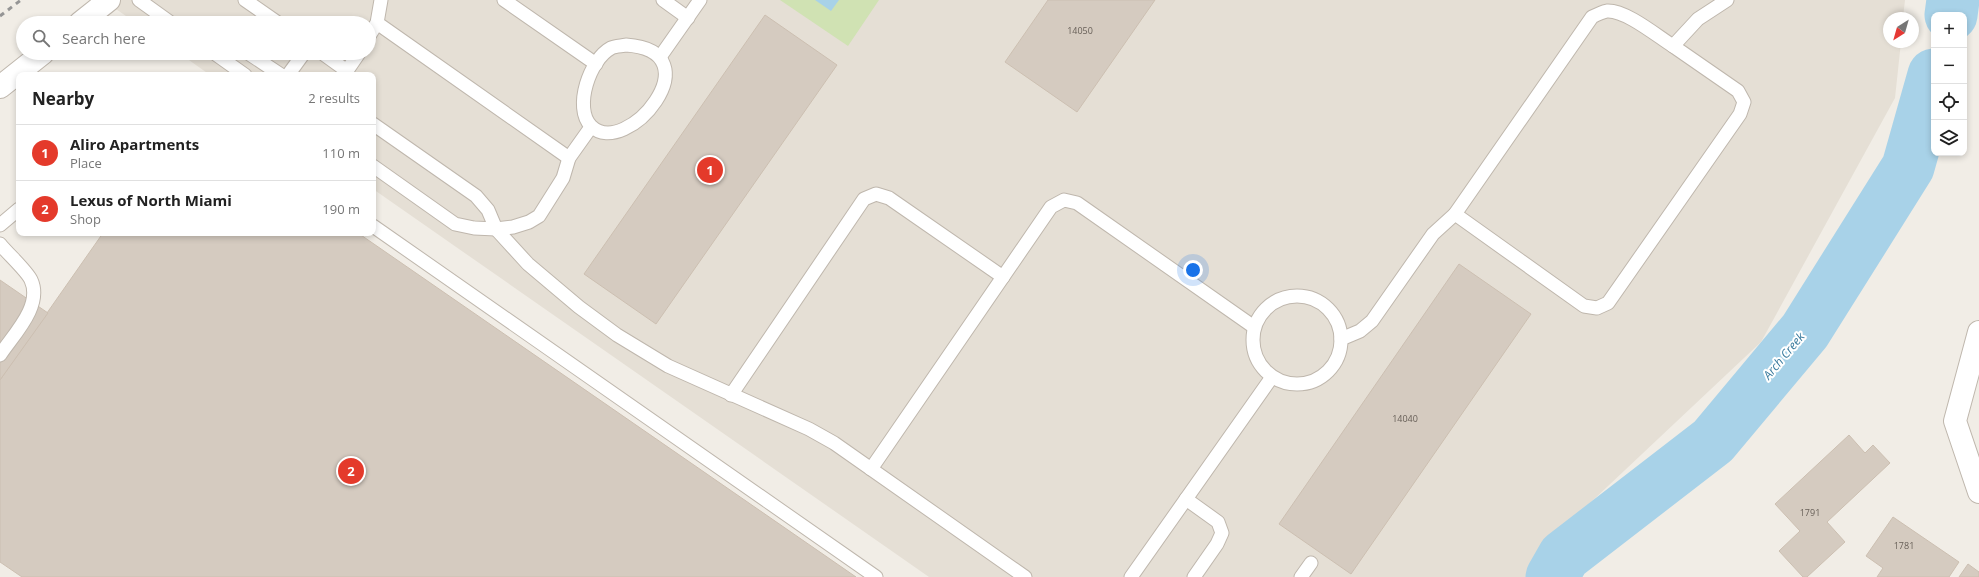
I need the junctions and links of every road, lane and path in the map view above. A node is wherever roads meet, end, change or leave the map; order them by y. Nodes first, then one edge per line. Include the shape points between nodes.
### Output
1 (109, 0) edge
2 (139, 0) edge
3 (245, 0) edge
4 (381, 0) edge
5 (504, 0) edge
6 (663, 0) edge
7 (700, 0) edge
8 (1727, 0) edge
9 (89, 16) edge
10 (161, 16) edge
11 (268, 16) edge
12 (688, 18) junction
13 (377, 23) joint
14 (1673, 46) junction
15 (660, 57) junction
16 (34, 60) edge
17 (224, 60) edge
18 (258, 60) edge
19 (299, 60) edge
20 (330, 60) edge
21 (354, 60) edge
22 (596, 64) junction
23 (19, 72) edge
24 (241, 72) edge
25 (276, 72) edge
26 (290, 72) edge
27 (345, 72) edge
28 (347, 72) edge
29 (16, 74) edge
30 (0, 87) edge
31 (376, 126) edge
32 (591, 127) junction
33 (569, 158) junction
34 (376, 168) edge
35 (16, 212) edge
36 (1455, 214) junction
37 (0, 225) edge
38 (376, 228) edge
39 (496, 229) junction
40 (0, 244) edge
41 (1003, 277) junction
42 (1254, 327) junction
43 (1979, 332) edge
44 (1341, 339) junction
45 (0, 355) edge
46 (1272, 378) junction
47 (731, 395) junction
48 (871, 469) junction
49 (1979, 492) edge
50 (1186, 498) junction
51 (1311, 563) dead end
52 (876, 577) edge
53 (1025, 577) edge
54 (1131, 577) edge
55 (1194, 577) edge
56 (1301, 577) edge

1 - 9 street
2 - 10 lane
3 - 11 lane
4 - 13 lane
5 - 22 lane
6 - 12 lane
7 - 12 lane
8 - 14 lane via 1698,19
12 - 15 lane
13 - 33 lane
14 - 36 lane via 1619,14 1606,11 1592,17
14 - 36 lane via 1738,92 1744,102 1740,114 1608,303 1597,308 1584,306
15 - 22 lane via 642,46 626,45 611,48
15 - 32 lane via 666,72 663,91 643,117 631,126 614,132 602,132
16 - 23 street
17 - 24 lane
18 - 25 lane
19 - 26 lane
20 - 27 lane
21 - 28 lane
22 - 32 lane via 585,87 584,114
29 - 30 street
31 - 39 lane via 476,196 488,210
32 - 33 lane
33 - 39 lane via 563,178 539,216 529,222
34 - 39 lane via 455,224
35 - 37 lane
36 - 44 lane via 1433,234 1372,321 1360,331
38 - 52 lane
39 - 47 lane via 528,264 617,335 668,366
40 - 45 lane via 31,280 33,294 30,310
41 - 42 lane via 1051,207 1064,200 1076,203
41 - 47 lane via 889,198 876,194 864,199
41 - 48 lane
42 - 44 lane via 1259,316 1281,299 1294,296 1308,297 1321,303 1331,313 1338,325
42 - 46 lane via 1252,342 1255,356
43 - 49 street via 1955,421
44 - 46 lane via 1337,359 1325,376 1299,385
46 - 50 lane
47 - 48 lane via 808,429 834,443
48 - 53 lane
50 - 54 lane
50 - 55 lane via 1218,522 1222,533
51 - 56 lane

